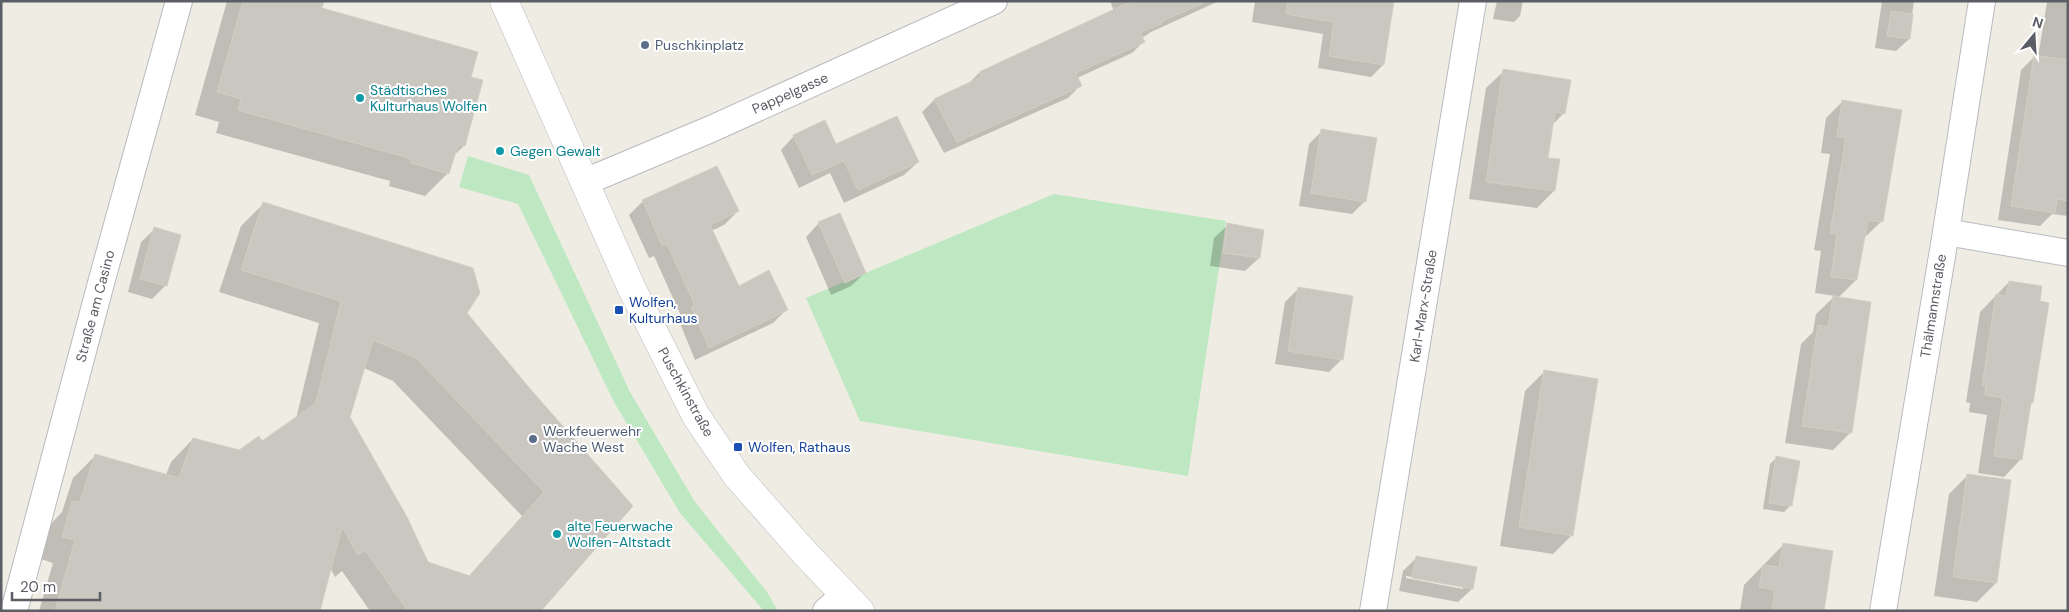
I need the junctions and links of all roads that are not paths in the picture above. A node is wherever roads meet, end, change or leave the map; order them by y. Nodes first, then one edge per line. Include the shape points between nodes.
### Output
1 (179, 1) edge
2 (504, 1) edge
3 (994, 1) edge
4 (1474, 1) edge
5 (1982, 1) edge
6 (584, 182) junction
7 (1946, 232) junction
8 (2068, 253) edge
9 (843, 605) edge
10 (14, 611) edge
11 (1373, 611) edge
12 (1883, 611) edge

1 - 10 street, Straße am Casino
2 - 6 street, Puschkinstraße
3 - 6 street, Pappelgasse via 711,129
4 - 11 street, Karl-Marx-Straße
5 - 7 street, Thälmannstraße
6 - 9 street, Puschkinstraße via 632,290 696,416 737,476
7 - 8 street
7 - 12 street, Thälmannstraße

